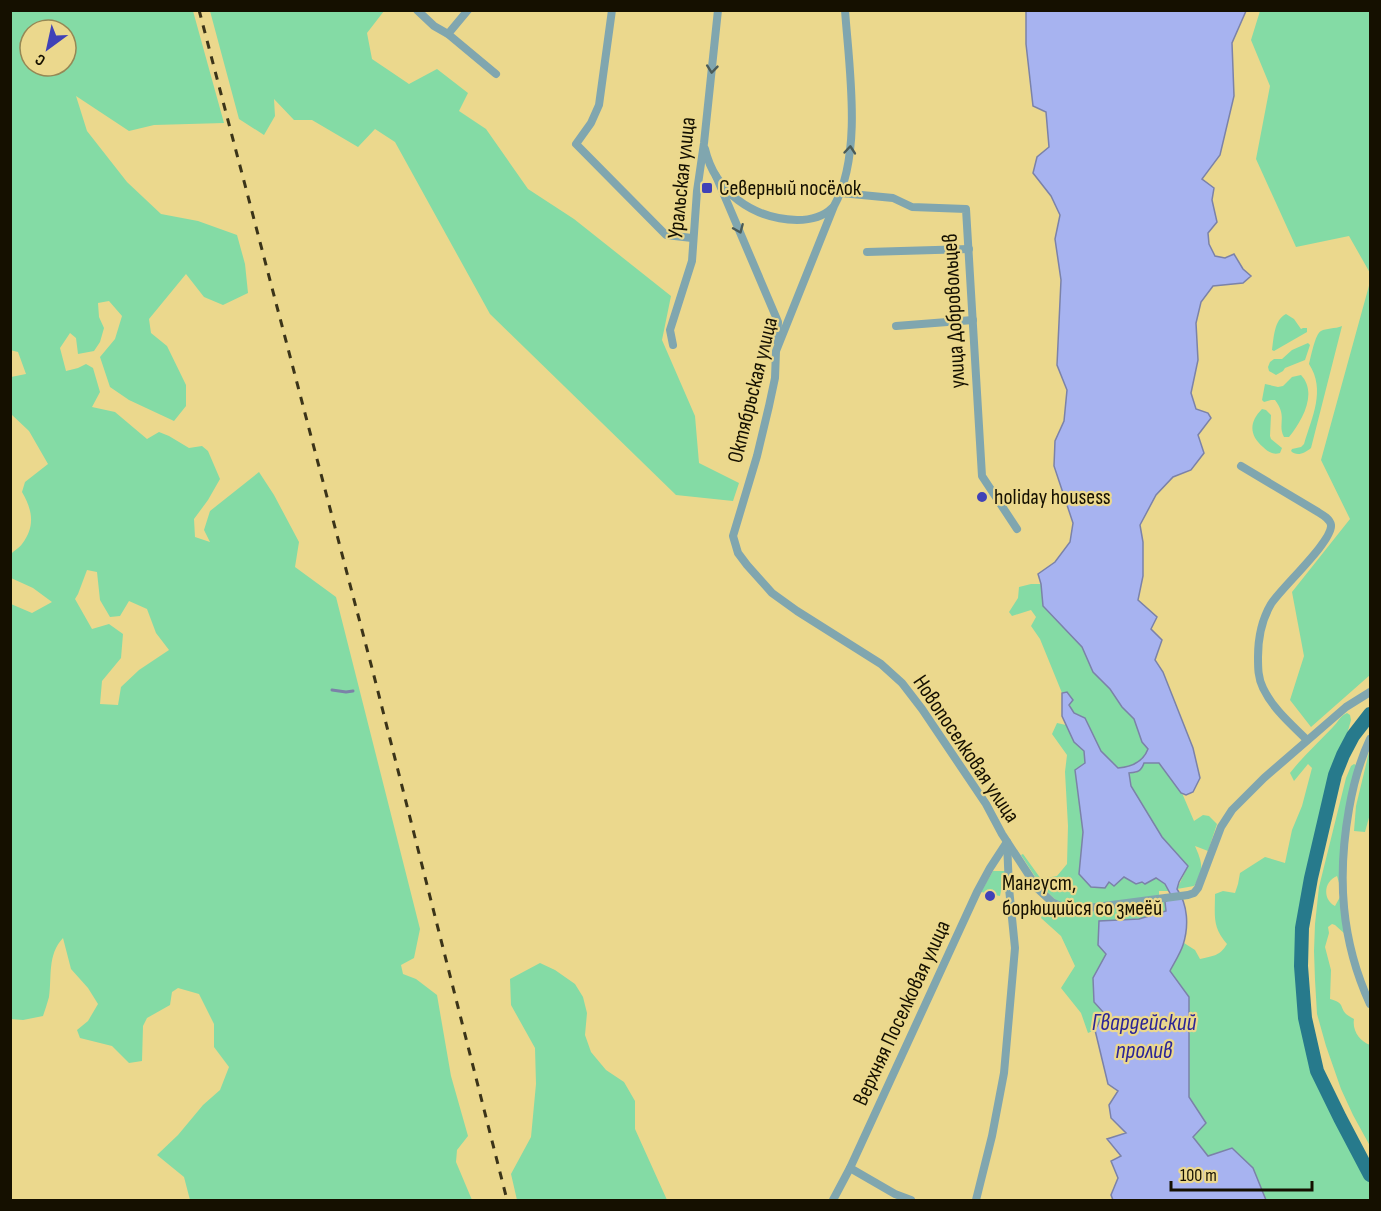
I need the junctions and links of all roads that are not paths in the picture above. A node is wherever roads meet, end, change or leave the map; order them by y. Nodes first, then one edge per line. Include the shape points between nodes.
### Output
1 (417, 10) edge
2 (468, 10) edge
3 (612, 10) edge
4 (718, 10) edge
5 (845, 10) edge
6 (448, 34) junction
7 (496, 74) dead end
8 (704, 143) junction
9 (716, 176) junction
10 (841, 193) junction
11 (834, 206) junction
12 (692, 238) junction
13 (969, 249) junction
14 (867, 252) dead end
15 (973, 320) junction
16 (896, 326) dead end
17 (673, 345) dead end
18 (776, 351) junction
19 (1241, 466) dead end
20 (1017, 529) dead end
21 (733, 536) joint
22 (1371, 692) edge
23 (1371, 714) edge
24 (1371, 739) edge
25 (1307, 740) junction
26 (1007, 842) junction
27 (1371, 1004) edge
28 (850, 1168) junction
29 (1371, 1176) edge
30 (895, 1197) edge
31 (833, 1200) edge
32 (911, 1200) edge
33 (976, 1200) edge

1 - 6 street
2 - 6 street
3 - 12 street via 599,105 576,144 666,236
4 -> 8 street, Уральская улица
10 -> 5 street, Октябрьская улица via 851,128
6 - 7 street
8 - 9 street
8 - 12 street, Уральская улица
9 - 11 street via 738,200 771,217 812,219
9 -> 18 street via 778,322
10 - 11 street, Октябрьская улица
10 - 13 street, улица Добровольцев via 893,198 912,207 966,208
11 - 18 street, Октябрьская улица
12 - 17 street, Уральская улица via 692,261 670,330
13 - 14 street
13 - 15 street, улица Добровольцев
15 - 16 street
15 - 20 street, улица Добровольцев via 982,476
18 - 21 street, Октябрьская улица via 769,406
19 - 25 street via 1331,523 1320,547 1271,603 1258,644 1258,677 1263,688 1283,717
21 - 26 street, Новопоселковая улица via 742,559 772,593 881,664 902,683
22 - 25 street
23 - 29 main road via 1353,736 1335,775 1302,928 1301,966 1305,1018 1317,1071
24 - 27 street via 1353,791 1345,830 1342,887 1344,918
25 - 26 street via 1232,810 1194,893 1067,909 1042,894
26 - 28 street, Верхняя Поселковая улица via 977,892
26 - 33 street, Новопоселковая улица via 1015,948 1004,1073
28 - 30 street
28 - 31 street, Верхняя Поселковая улица
30 - 32 street

